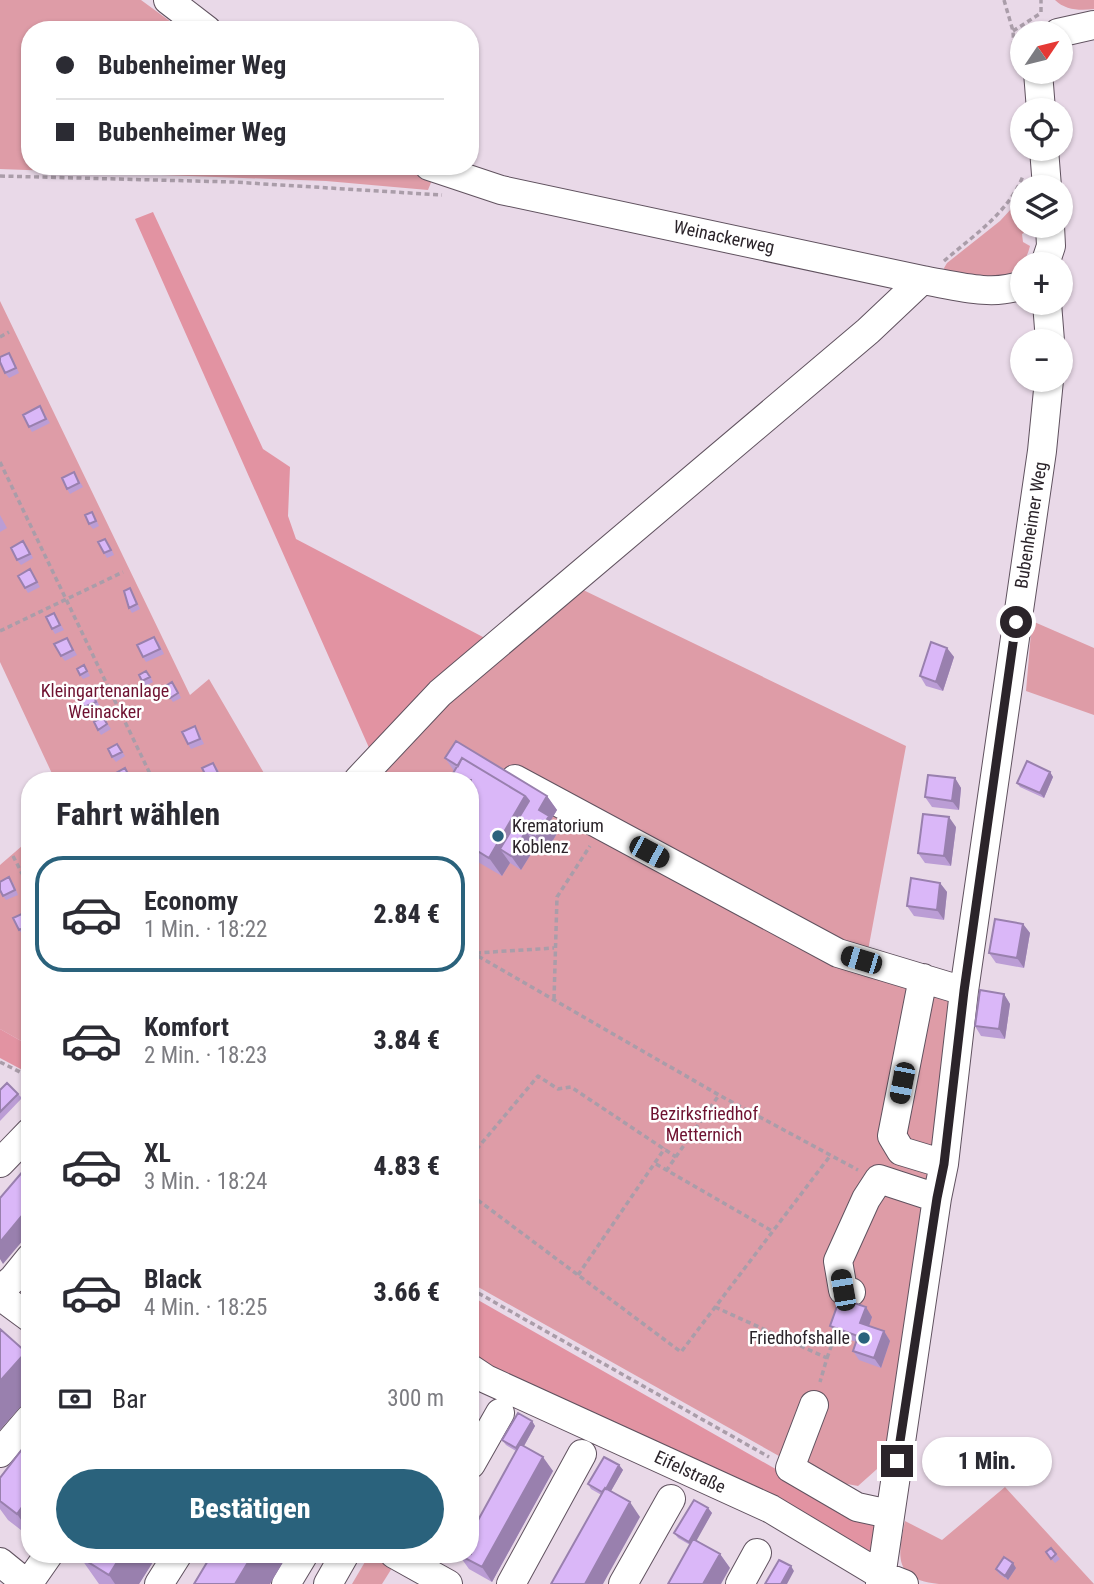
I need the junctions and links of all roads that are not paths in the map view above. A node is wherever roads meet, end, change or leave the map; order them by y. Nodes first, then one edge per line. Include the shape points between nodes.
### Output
1 (168, 0) edge
2 (195, 21) edge
3 (1073, 24) edge
4 (1094, 24) edge
5 (455, 175) edge
6 (922, 280) junction
7 (1010, 289) edge
8 (1048, 392) edge
9 (496, 771) edge
10 (366, 772) edge
11 (923, 978) junction
12 (964, 991) junction
13 (21, 1141) edge
14 (0, 1163) edge
15 (944, 1164) junction
16 (937, 1198) junction
17 (21, 1269) edge
18 (0, 1290) edge
19 (851, 1292) road end
20 (0, 1296) edge
21 (21, 1311) edge
22 (479, 1374) edge
23 (814, 1405) road end
24 (500, 1413) dead end
25 (21, 1428) edge
26 (479, 1450) edge
27 (0, 1452) edge
28 (582, 1454) dead end
29 (671, 1499) dead end
30 (889, 1514) junction
31 (757, 1553) dead end
32 (0, 1562) edge
33 (42, 1563) edge
34 (172, 1563) edge
35 (408, 1568) edge
36 (888, 1581) edge
37 (27, 1584) edge
38 (159, 1584) edge
39 (448, 1584) edge
40 (511, 1584) edge
41 (623, 1584) edge
42 (740, 1584) edge

1 - 2 street
3 - 4 street
5 - 6 street, Weinackerweg via 501,190
6 - 7 street, Weinackerweg
6 - 10 street via 868,331 440,693
8 - 12 street, Bubenheimer Weg
9 - 11 street via 838,953
11 - 12 street
11 - 15 street via 892,1136 901,1151
12 - 15 street, Bubenheimer Weg
13 - 14 street
15 - 16 street, Bubenheimer Weg
16 - 19 street via 880,1179 838,1261 843,1290
16 - 30 street, Bubenheimer Weg
17 - 18 street
20 - 21 street
22 - 36 street, Eifelstraße via 771,1509
23 - 30 street via 790,1468 857,1507
24 - 26 street
25 - 27 street
28 - 40 street
29 - 41 street
30 - 36 street, Bubenheimer Weg
31 - 42 street
32 - 37 street
33 - 37 street
34 - 38 street
35 - 39 street

